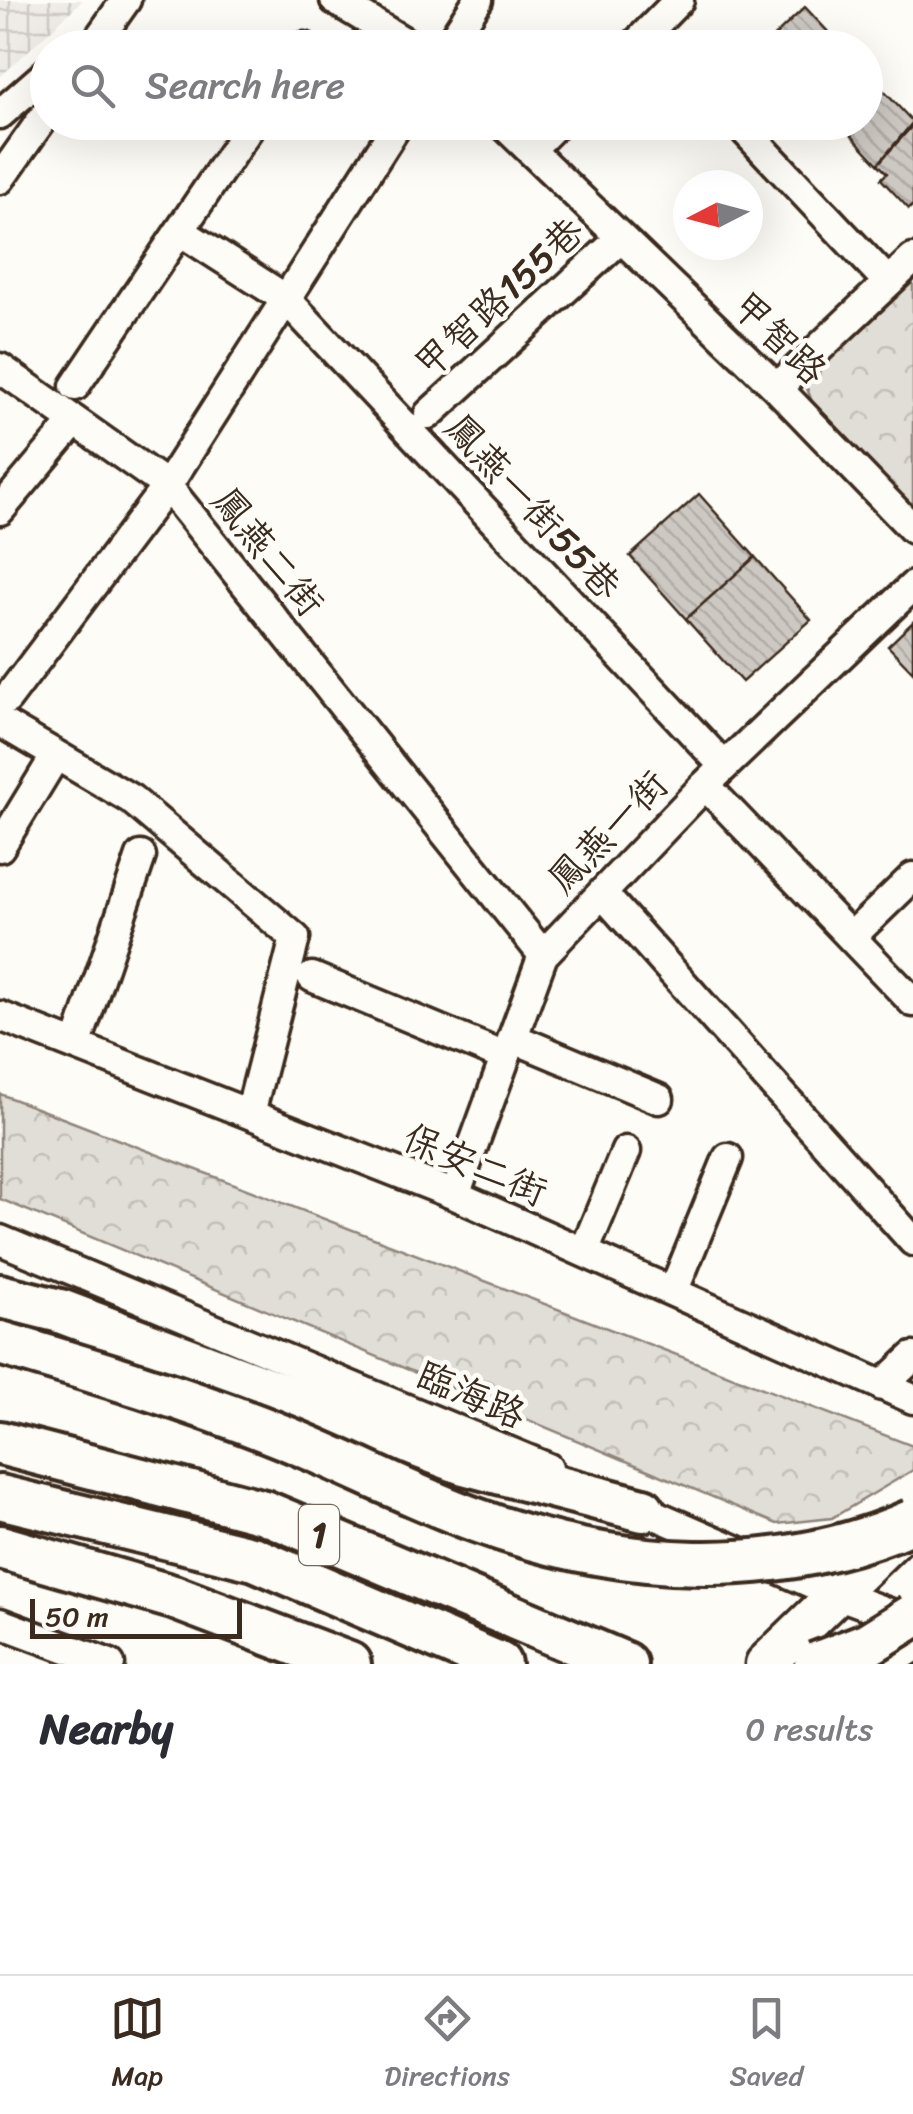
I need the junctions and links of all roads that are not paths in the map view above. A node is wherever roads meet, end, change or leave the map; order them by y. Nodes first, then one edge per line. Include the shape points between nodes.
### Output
1 (335, 0) edge
2 (478, 0) edge
3 (679, 0) edge
4 (122, 5) edge
5 (95, 30) edge
6 (105, 30) edge
7 (384, 30) edge
8 (459, 30) edge
9 (650, 30) edge
10 (30, 88) edge
11 (0, 114) edge
12 (30, 137) edge
13 (241, 140) edge
14 (388, 140) edge
15 (520, 140) edge
16 (540, 140) edge
17 (754, 140) edge
18 (530, 150) junction
19 (0, 179) edge
20 (180, 230) junction
21 (621, 238) junction
22 (913, 258) edge
23 (888, 282) junction
24 (286, 299) junction
25 (0, 368) edge
26 (74, 386) dead end
27 (778, 388) junction
28 (429, 414) dead end
29 (75, 421) junction
30 (166, 486) junction
31 (0, 510) edge
32 (913, 529) edge
33 (913, 586) edge
34 (4, 710) edge
35 (56, 755) junction
36 (715, 776) junction
37 (0, 847) edge
38 (142, 856) dead end
39 (913, 876) edge
40 (602, 893) junction
41 (851, 937) junction
42 (543, 955) junction
43 (312, 977) dead end
44 (913, 1002) edge
45 (0, 1016) edge
46 (76, 1046) junction
47 (509, 1047) junction
48 (659, 1098) dead end
49 (250, 1114) junction
50 (626, 1151) dead end
51 (728, 1158) dead end
52 (455, 1195) junction
53 (0, 1240) edge
54 (913, 1241) edge
55 (584, 1252) junction
56 (673, 1292) junction
57 (0, 1296) edge
58 (0, 1343) edge
59 (913, 1357) edge
60 (882, 1386) junction
61 (913, 1400) edge
62 (0, 1443) edge
63 (0, 1496) edge
64 (644, 1510) junction
65 (913, 1521) edge
66 (0, 1547) edge
67 (834, 1593) junction
68 (913, 1619) edge
69 (0, 1623) edge
70 (913, 1642) edge
71 (110, 1664) edge
72 (349, 1664) edge
73 (499, 1664) edge
74 (624, 1664) edge
75 (765, 1664) edge
76 (816, 1664) edge
77 (878, 1664) edge

1 - 7 street
2 - 8 street
3 - 9 street
4 - 5 street
4 - 6 street
10 - 11 street
12 - 19 street
13 - 20 street
14 - 24 street, 鳳燕二街
15 - 18 street, 甲智路
16 - 18 street
17 - 23 street
18 - 21 street, 甲智路
20 - 24 street, 鳳燕一街55巷
20 - 26 street
21 - 27 street, 甲智路
21 - 28 street, 甲智路155巷
22 - 23 street
23 - 27 street
24 - 30 street, 鳳燕二街
24 - 36 street, 鳳燕一街55巷
25 - 29 street
27 - 32 street, 甲智路
29 - 30 street
29 - 31 street
30 - 34 street
30 - 42 street, 鳳燕二街
33 - 36 street, 鳳燕一街
34 - 35 street
35 - 37 street
35 - 49 street via 131,799 295,938
36 - 40 street, 鳳燕一街
36 - 41 street, 鳳燕一街55巷
38 - 46 street
39 - 41 street
40 - 42 street, 鳳燕一街
40 - 54 street
41 - 44 street, 鳳燕一街55巷
42 - 47 street, 鳳燕一街
43 - 47 street
45 - 46 street, 保安二街
46 - 49 street, 保安二街
47 - 48 street
47 - 52 street, 鳳燕一街
49 - 52 street, 保安二街
50 - 55 street
51 - 56 street
52 - 55 street, 保安二街
53 - 64 street, 臨海路
55 - 56 street, 保安二街
56 - 60 street, 保安二街
57 - 64 highway via 60,1311 464,1463
58 - 65 highway, bridge via 149,1386 476,1520 568,1548 640,1560 736,1564 860,1540
59 - 60 street
60 - 61 street, 保安二街
62 - 74 highway, 1 via 264,1512
63 - 73 highway, 1 via 255,1559
64 - 67 street, 臨海路
65 - 67 main road
66 - 72 highway via 173,1597
67 - 68 street, 臨海路
67 - 75 main road
68 - 76 highway, bridge
69 - 71 street
70 - 77 main road

